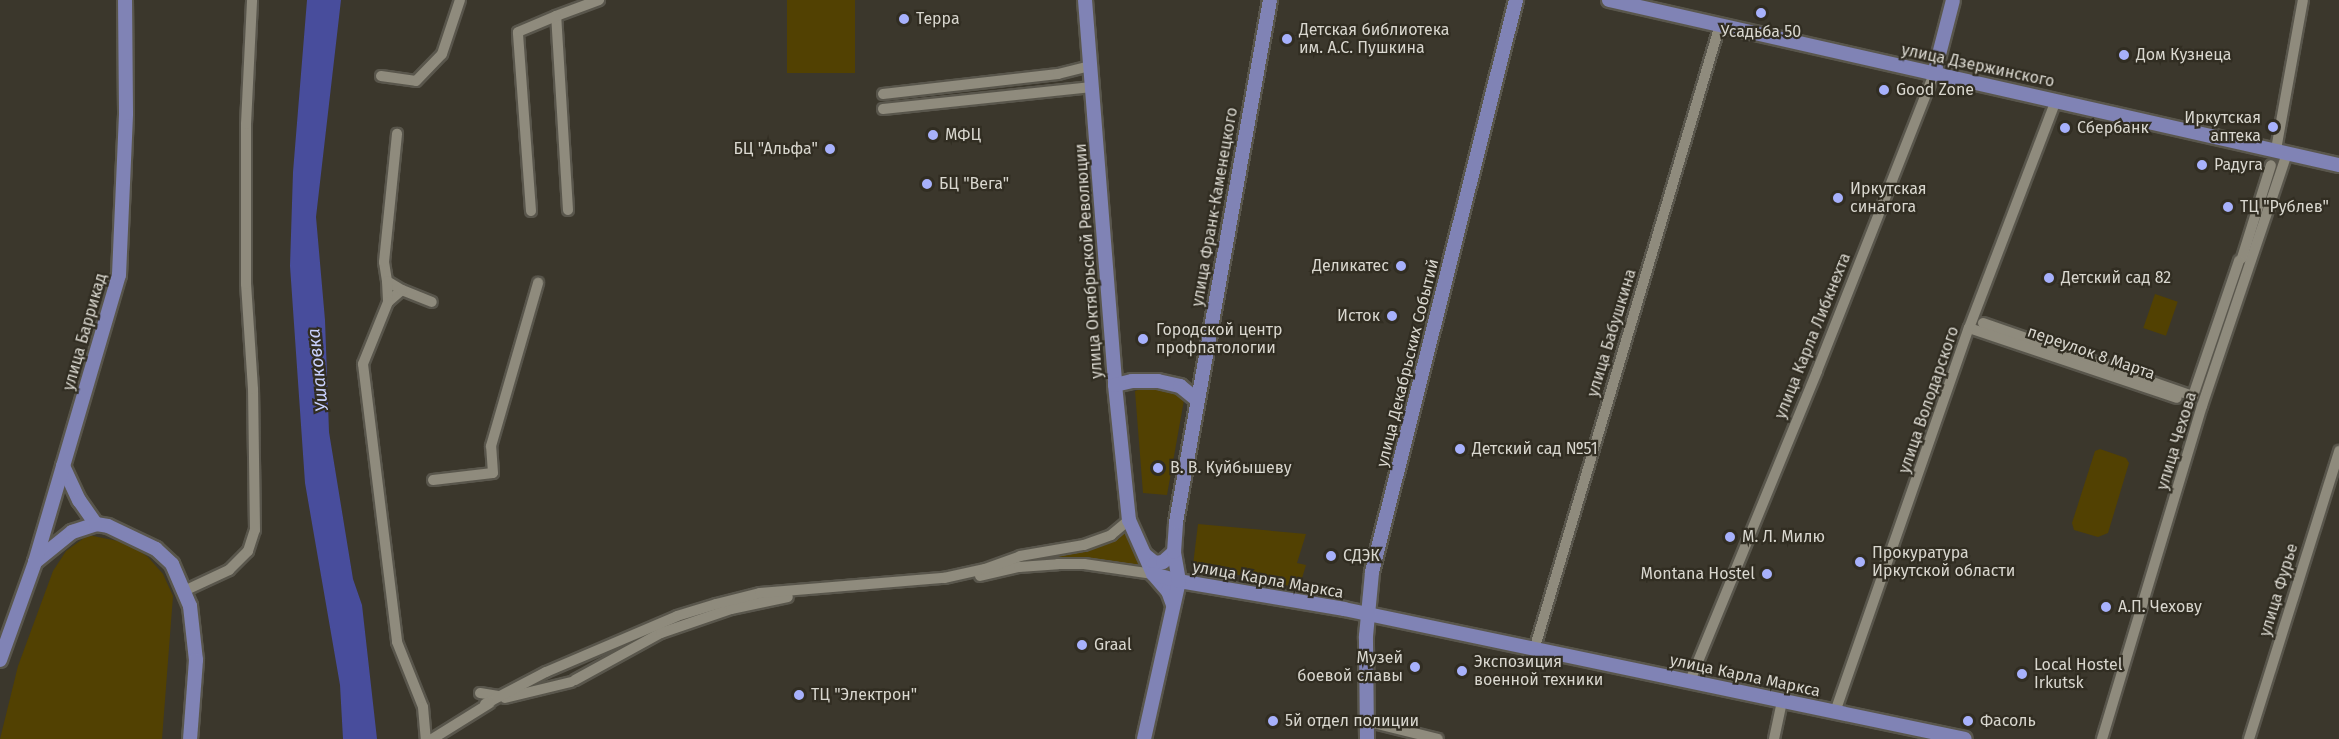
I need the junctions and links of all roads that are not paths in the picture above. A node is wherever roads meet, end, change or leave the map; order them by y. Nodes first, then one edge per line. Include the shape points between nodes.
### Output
1 (125, 0) edge
2 (252, 0) edge
3 (460, 0) edge
4 (599, 0) edge
5 (1085, 0) edge
6 (1270, 0) edge
7 (1516, 0) edge
8 (1609, 0) edge
9 (1953, 0) edge
10 (2303, 0) edge
11 (556, 16) junction
12 (1720, 25) junction
13 (1090, 66) junction
14 (1934, 74) junction
15 (381, 76) dead end
16 (1092, 87) junction
17 (883, 94) dead end
18 (2056, 100) junction
19 (884, 109) dead end
20 (397, 134) dead end
21 (2282, 149) junction
22 (2271, 165) dead end
23 (2339, 165) edge
24 (568, 210) dead end
25 (531, 211) dead end
26 (387, 281) junction
27 (537, 286) dead end
28 (402, 290) junction
29 (388, 302) junction
30 (432, 302) dead end
31 (1983, 323) dead end
32 (1969, 328) junction
33 (1115, 385) junction
34 (1196, 399) junction
35 (2202, 406) junction
36 (2339, 451) edge
37 (63, 466) junction
38 (434, 480) dead end
39 (1129, 520) junction
40 (96, 524) junction
41 (1174, 552) junction
42 (1145, 555) junction
43 (35, 562) junction
44 (1154, 574) junction
45 (1179, 581) junction
46 (184, 591) junction
47 (1174, 608) junction
48 (1367, 614) junction
49 (1534, 650) junction
50 (0, 660) edge
51 (564, 664) junction
52 (573, 681) junction
53 (1690, 681) junction
54 (483, 699) junction
55 (1782, 701) junction
56 (1835, 711) junction
57 (1366, 721) junction
58 (190, 739) edge
59 (426, 739) edge
60 (432, 739) edge
61 (1144, 739) edge
62 (1366, 739) edge
63 (1438, 739) edge
64 (1774, 739) edge
65 (1965, 739) edge
66 (2102, 739) edge
67 (2249, 739) edge

1 - 37 main road, улица Баррикад via 126,113 119,275
2 - 46 street via 246,284 253,389 255,530 248,551 229,570
3 - 15 street via 442,54 416,81
4 - 11 street
5 - 13 main road, улица Октябрьской Революции
6 - 34 main road, улица Франк-Каменецкого
7 - 48 main road, улица Декабрьских Событий via 1372,572
8 - 12 main road, улица Дзержинского
9 - 14 main road, улица Карла Либкнехта
10 - 21 street, улица Чехова
11 - 24 street
11 - 25 street via 518,32
12 - 14 main road, улица Дзержинского
12 - 49 street, улица Бабушкина
13 - 16 main road, улица Октябрьской Революции
13 - 17 street via 1058,74
14 - 18 main road, улица Дзержинского
14 - 53 street, улица Карла Либкнехта
16 - 19 street
16 - 33 main road, улица Октябрьской Революции
18 - 21 main road, улица Дзержинского
18 - 32 street, улица Володарского
20 - 26 street via 384,262
21 - 23 main road, улица Дзержинского
21 - 35 street, улица Чехова
22 - 31 street via 2193,396
26 - 28 street
26 - 29 street
27 - 38 street via 491,446 493,473
28 - 29 street
28 - 30 street
29 - 59 street via 363,364 397,642 423,706
32 - 35 street, переулок 8 Марта
32 - 56 street, улица Володарского
33 - 34 main road via 1158,381 1180,386
33 - 39 main road, улица Октябрьской Революции
34 - 41 main road, улица Франк-Каменецкого
35 - 66 street, улица Чехова
36 - 67 street, улица Фурье
37 - 40 main road via 79,501
37 - 43 main road, улица Баррикад
39 - 42 main road, улица Октябрьской Революции
39 - 51 street via 1111,535 1084,544 1020,556 944,578 760,594 716,604 677,616
40 - 43 main road via 72,532
40 - 46 main road via 156,549 172,564
41 - 42 main road via 1163,562 1155,563
41 - 45 main road, улица Франк-Каменецкого
42 - 44 main road, улица Октябрьской Революции
43 - 50 main road, улица Баррикад
44 - 45 main road, улица Карла Маркса
44 - 47 main road, улица Октябрьской Революции via 1168,591
44 - 52 street, улица Карла Маркса via 1058,564 1019,567 933,584 789,597 731,609 661,633
45 - 47 main road, улица Франк-Каменецкого
45 - 48 main road, улица Карла Маркса
46 - 58 main road via 190,606 196,660
47 - 61 main road, улица Франк-Каменецкого
48 - 49 main road, улица Карла Маркса
48 - 57 main road, улица Декабрьских Событий
49 - 53 main road, улица Карла Маркса
51 - 52 street via 576,666 578,672
51 - 54 street via 500,696
52 - 54 street, улица Карла Маркса
53 - 55 main road, улица Карла Маркса
54 - 60 street
55 - 56 main road, улица Карла Маркса
55 - 64 street
56 - 65 main road, улица Карла Маркса
57 - 62 main road, улица Декабрьских Событий
57 - 63 street

